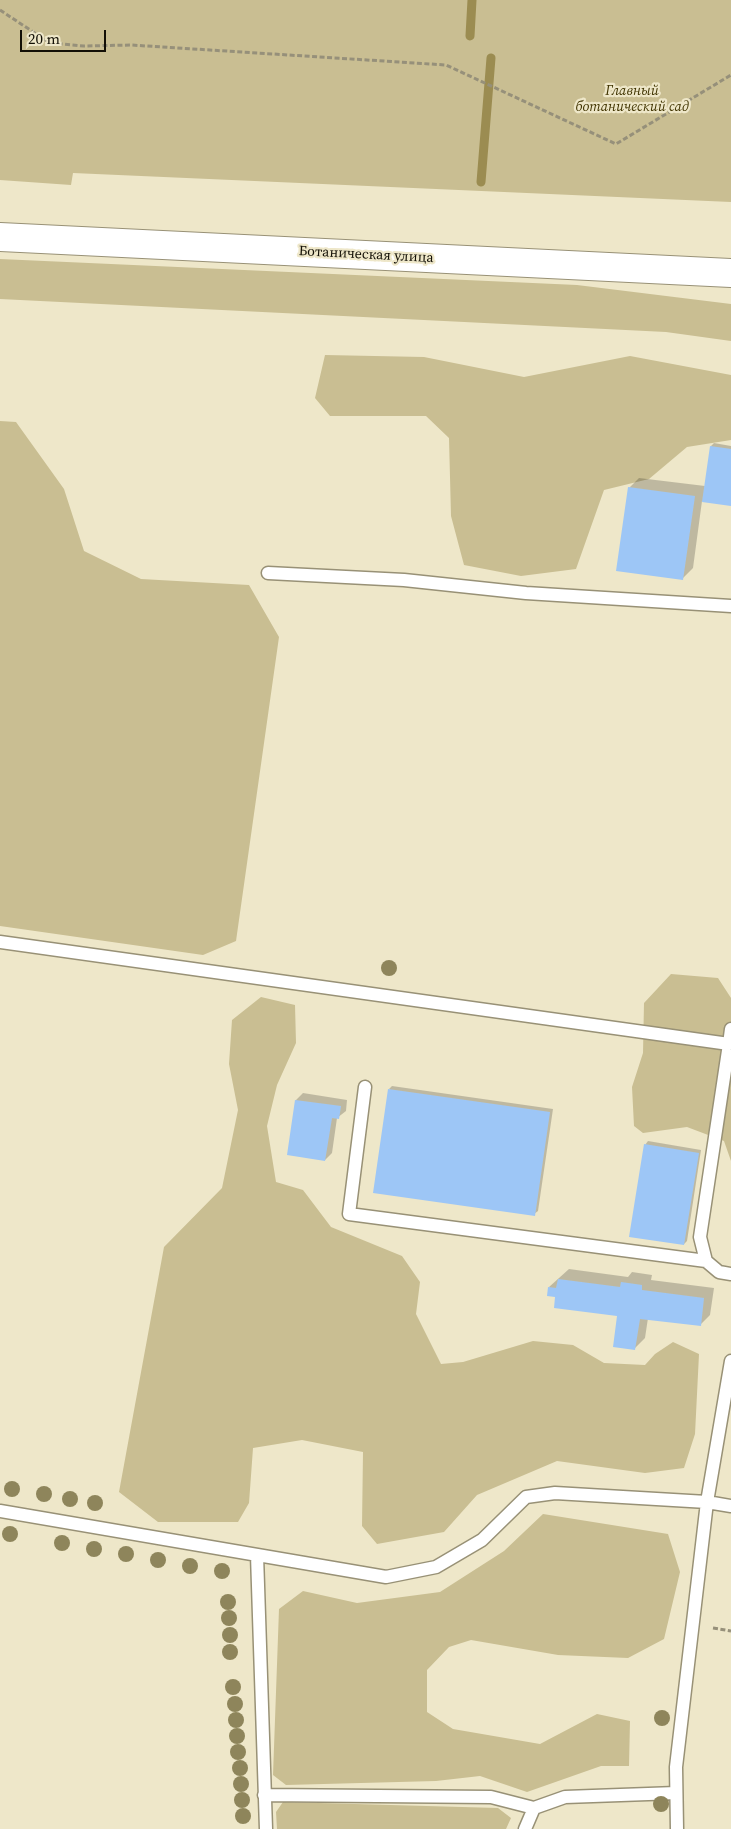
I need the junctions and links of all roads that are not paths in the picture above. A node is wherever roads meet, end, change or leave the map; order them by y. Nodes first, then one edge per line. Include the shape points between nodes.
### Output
1 (0, 237) edge
2 (731, 273) edge
3 (268, 573) dead end
4 (731, 606) edge
5 (0, 942) edge
6 (731, 1029) edge
7 (728, 1044) junction
8 (365, 1086) dead end
9 (706, 1261) junction
10 (731, 1274) edge
11 (731, 1361) edge
12 (707, 1502) junction
13 (731, 1506) edge
14 (0, 1510) edge
15 (257, 1555) junction
16 (676, 1793) junction
17 (264, 1795) junction
18 (534, 1808) junction
19 (266, 1829) edge
20 (525, 1829) edge
21 (677, 1829) edge

1 - 2 main road, Ботаническая улица
3 - 4 lane via 404,580 526,593
5 - 7 lane
6 - 7 lane
7 - 9 lane via 700,1237
8 - 9 lane via 349,1214
9 - 10 lane via 720,1272
11 - 12 lane
12 - 13 lane
12 - 15 lane via 555,1493 526,1497 482,1540 436,1567 386,1577
12 - 16 lane via 676,1767
14 - 15 lane
15 - 17 lane
16 - 18 lane via 565,1797
16 - 21 lane
17 - 18 lane via 491,1797
17 - 19 lane
18 - 20 lane

